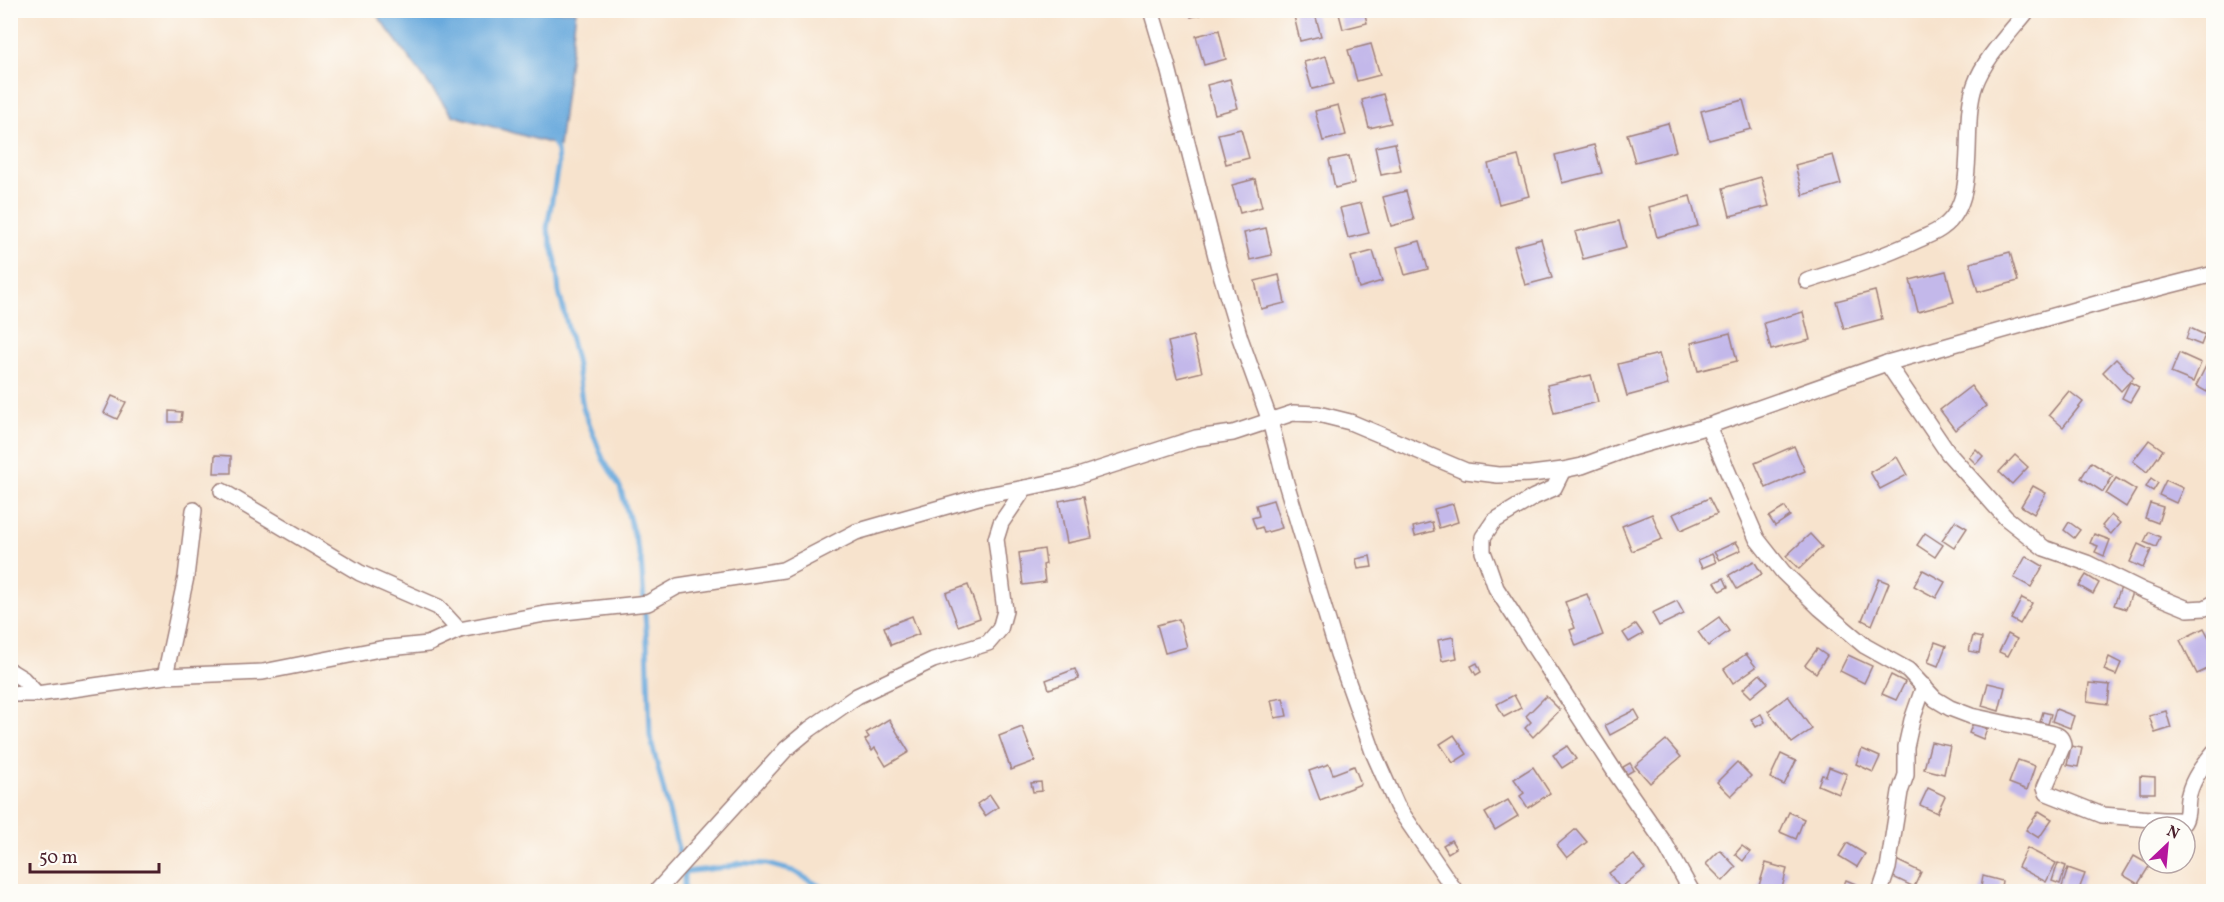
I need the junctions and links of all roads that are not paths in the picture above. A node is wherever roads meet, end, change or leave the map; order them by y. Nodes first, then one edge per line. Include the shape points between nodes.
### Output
1 (1150, 10) edge
2 (2028, 10) edge
3 (2212, 274) edge
4 (1807, 281) dead end
5 (1887, 363) junction
6 (1270, 421) junction
7 (1708, 426) junction
8 (1563, 470) junction
9 (1025, 488) junction
10 (222, 491) dead end
11 (194, 510) dead end
12 (2214, 603) edge
13 (459, 630) junction
14 (10, 671) edge
15 (165, 676) junction
16 (1924, 686) junction
17 (10, 694) edge
18 (37, 694) junction
19 (2214, 752) edge
20 (656, 891) edge
21 (1456, 891) edge
22 (1692, 891) edge
23 (1880, 891) edge

1 - 6 street via 1218,264
2 - 4 street via 1976,83 1968,114 1964,190 1959,210 1943,227 1909,244
3 - 5 street
5 - 7 street
5 - 12 street via 1948,453 2006,518 2044,548 2188,609
6 - 8 street via 1293,413 1350,422 1466,471 1498,475
6 - 9 street via 1233,433 1196,438 1072,478
6 - 21 street via 1338,654 1373,752 1397,806
7 - 8 street
7 - 16 street via 1757,538 1783,572 1856,638 1908,670
8 - 22 street via 1554,488 1494,521 1483,537 1484,552 1496,588
9 - 13 street via 982,496 856,532 783,570 678,586 648,603 545,614
9 - 20 street via 1001,523 996,539 1005,611 1000,629 988,642 933,660 856,696 810,729 786,749
10 - 13 street via 360,573 438,608
11 - 15 street via 186,577
13 - 15 street via 428,644 380,649 263,672
14 - 18 street
15 - 18 street
16 - 19 street via 1935,699 1971,716 2059,735 2063,745 2045,790 2102,815 2184,822 2193,781
16 - 23 street via 1906,747 1906,775
17 - 18 street

